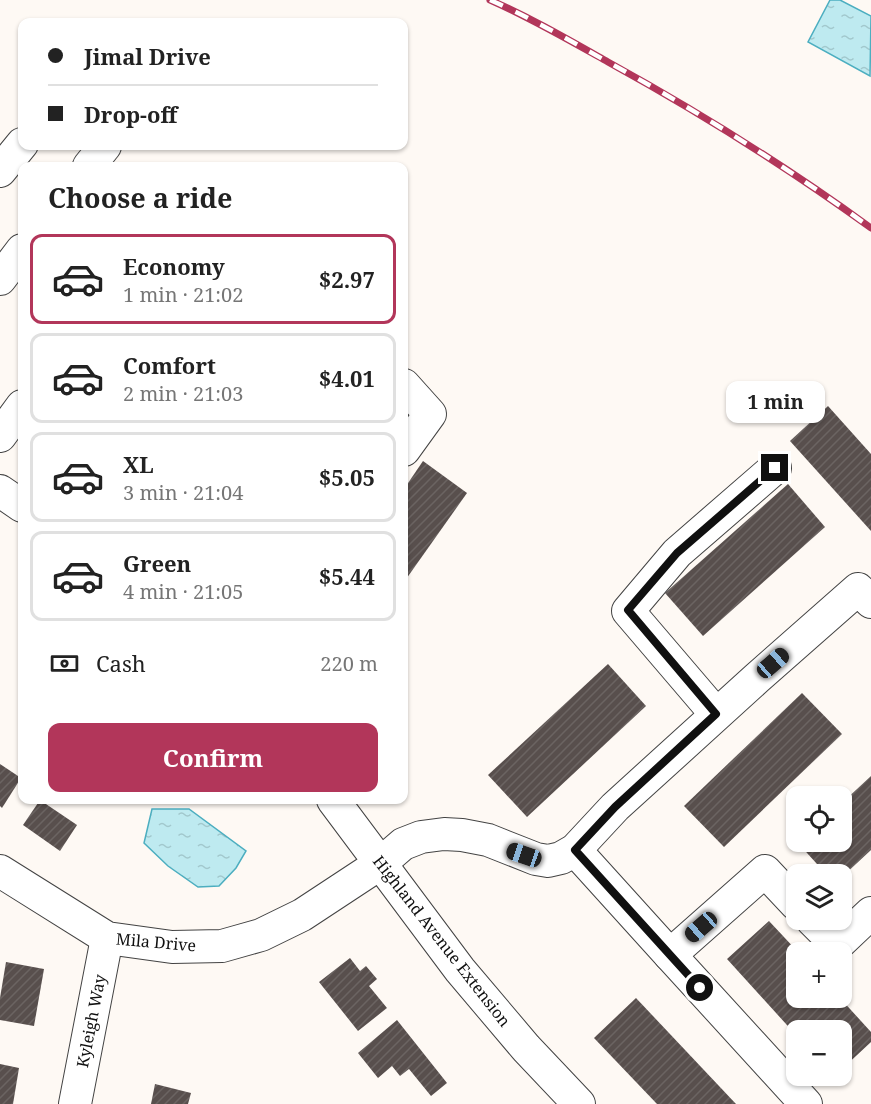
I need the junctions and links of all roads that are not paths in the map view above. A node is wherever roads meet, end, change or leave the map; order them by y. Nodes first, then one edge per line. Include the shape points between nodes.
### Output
1 (18, 149) edge
2 (102, 150) edge
3 (92, 162) edge
4 (0, 171) edge
5 (18, 255) edge
6 (0, 279) edge
7 (408, 389) edge
8 (18, 411) edge
9 (0, 436) edge
10 (408, 444) edge
11 (775, 468) dead end
12 (0, 490) edge
13 (18, 503) edge
14 (871, 602) edge
15 (716, 714) junction
16 (336, 804) edge
17 (575, 850) junction
18 (381, 863) junction
19 (0, 871) edge
20 (786, 893) edge
21 (871, 913) edge
22 (822, 930) edge
23 (107, 938) junction
24 (670, 955) junction
25 (75, 1104) edge
26 (579, 1104) edge
27 (806, 1104) edge

1 - 4 street
2 - 3 street
5 - 6 street
7 - 10 street via 430,414
8 - 9 street
11 - 15 street via 677,553 628,610
12 - 13 street
14 - 15 street via 858,589
15 - 17 street via 615,807
16 - 18 street, Highland Avenue Extension
17 - 18 street, Mila Drive via 548,861 488,840 444,834 403,844
17 - 24 street
18 - 23 street, Mila Drive via 302,915 261,935 222,946 172,947
18 - 26 street, Highland Avenue Extension via 460,970
19 - 23 street, Mila Drive
20 - 24 street via 765,871
21 - 22 street via 837,945
23 - 25 street, Kyleigh Way
24 - 27 street

